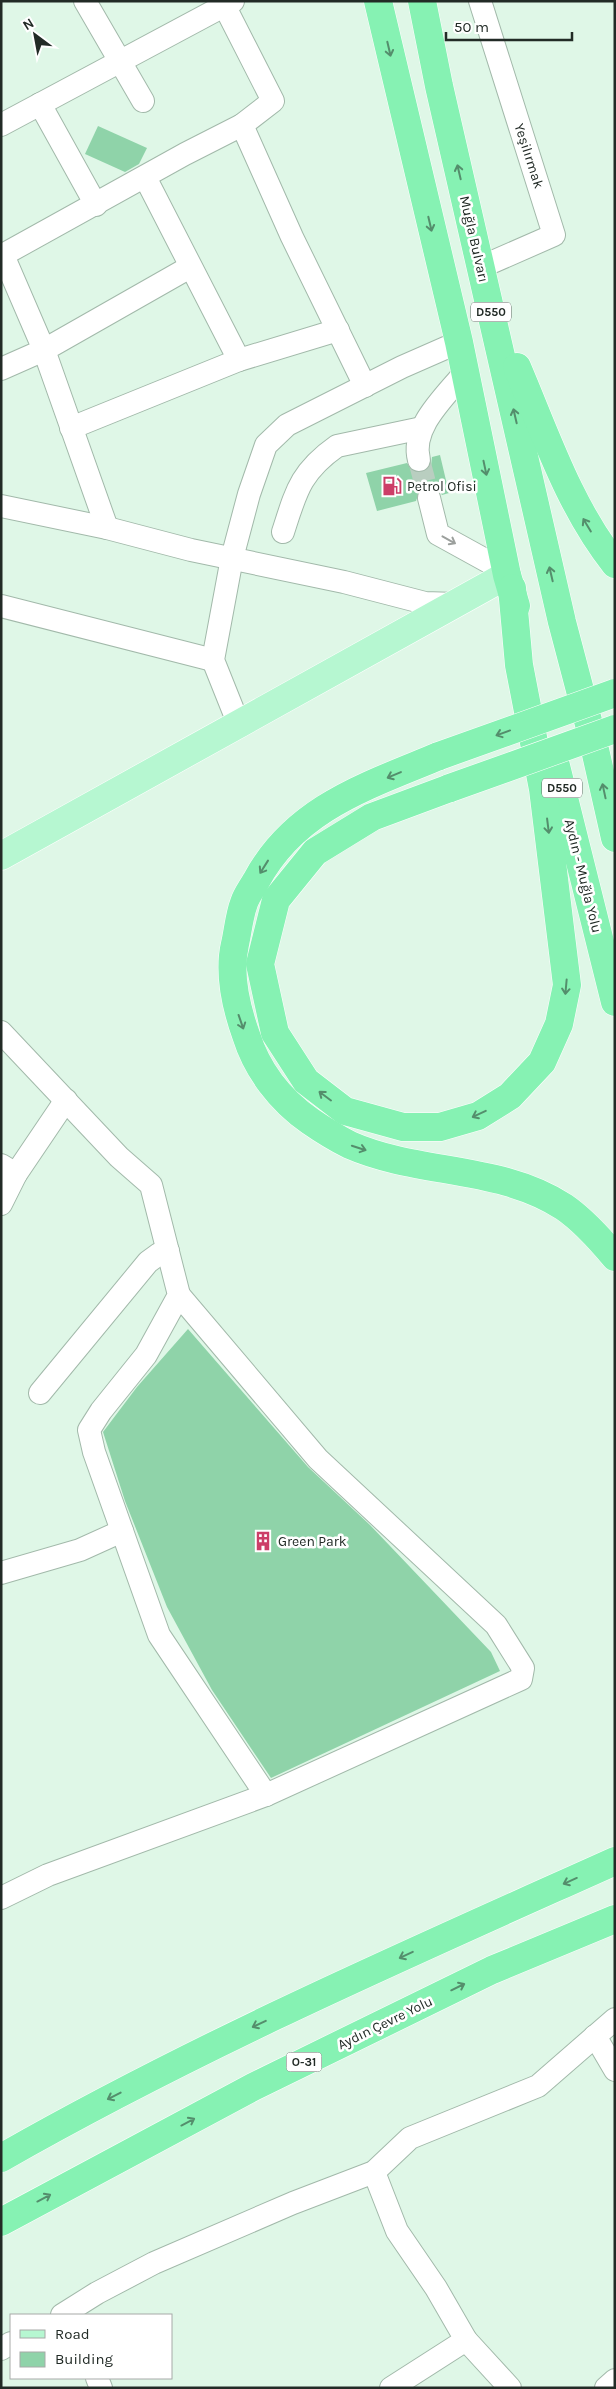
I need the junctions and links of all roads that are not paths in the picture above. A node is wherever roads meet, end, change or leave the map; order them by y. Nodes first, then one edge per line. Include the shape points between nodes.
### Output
1 (86, 1) edge
2 (378, 1) edge
3 (422, 1) edge
4 (480, 1) edge
5 (226, 3) edge
6 (120, 61) junction
7 (143, 101) dead end
8 (40, 104) junction
9 (1, 126) edge
10 (242, 126) junction
11 (145, 177) junction
12 (96, 205) junction
13 (2, 255) edge
14 (190, 267) junction
15 (481, 267) junction
16 (489, 303) junction
17 (338, 330) junction
18 (459, 342) junction
19 (44, 350) junction
20 (239, 360) junction
21 (1, 370) edge
22 (465, 372) junction
23 (365, 386) junction
24 (71, 428) junction
25 (422, 428) junction
26 (419, 460) tunnel mouth
27 (429, 498) tunnel mouth
28 (1, 506) edge
29 (107, 528) junction
30 (283, 532) dead end
31 (232, 558) junction
32 (615, 564) edge
33 (509, 578) junction
34 (456, 604) junction
35 (1, 606) edge
36 (214, 660) junction
37 (615, 693) edge
38 (239, 725) junction
39 (615, 729) edge
40 (615, 838) edge
41 (1, 856) edge
42 (615, 1002) edge
43 (1, 1032) edge
44 (66, 1100) junction
45 (9, 1170) edge
46 (1, 1204) edge
47 (168, 1251) junction
48 (615, 1257) edge
49 (179, 1295) junction
50 (40, 1394) dead end
51 (122, 1531) junction
52 (1, 1573) edge
53 (266, 1795) junction
54 (615, 1861) edge
55 (1, 1898) edge
56 (615, 1919) edge
57 (615, 2019) edge
58 (595, 2036) junction
59 (615, 2070) edge
60 (1, 2158) edge
61 (374, 2172) junction
62 (1, 2222) edge
63 (64, 2314) edge
64 (466, 2340) junction
65 (615, 2380) edge
66 (391, 2388) edge
67 (510, 2388) edge
68 (606, 2388) edge

1 - 6 street
2 -> 18 highway, D550
15 -> 3 highway, Muğla Bulvarı / D550
4 - 15 street, Yeşilırmak via 554,235
5 - 6 street
5 - 10 street via 273,101
6 - 7 street
6 - 8 street
8 - 9 street
8 - 12 street
10 - 11 street
10 - 17 street
11 - 12 street
11 - 14 street
12 - 13 street
13 - 19 street
14 - 19 street
14 - 20 street
15 - 16 highway, Muğla Bulvarı / D550
32 -> 16 highway via 578,510
40 -> 16 highway, Muğla Bulvarı / D550
17 - 20 street
17 - 23 street
18 - 22 highway, D550
18 - 23 street
19 - 21 street
19 - 24 street
20 - 24 street
22 - 25 street
22 -> 33 highway, D550
23 - 31 street via 286,425 266,445
24 - 29 street
25 - 26 street via 416,449
25 - 30 street via 337,446 326,454 299,484
27 -> 33 street via 438,534
28 - 29 street
29 - 31 street
31 - 34 street via 425,603
31 - 36 street
33 - 34 main road
33 -> 39 highway, bridge via 519,665 544,789 567,985 559,1024 542,1062 510,1096 478,1116 440,1127 403,1128 345,1111 306,1081 275,1033 260,964 276,900 315,852 372,817 450,788
33 - 42 highway, Aydın - Muğla Yolu / D550
34 - 38 main road
35 - 36 street
36 - 38 street
37 -> 48 highway, bridge via 439,756 329,804 293,830 265,864 244,902 233,953 236,1006 252,1055 279,1094 297,1112 351,1145 527,1189 563,1206
38 - 41 main road
43 - 44 street
44 - 45 street
44 - 47 street via 119,1157 151,1185
45 - 46 street
47 - 49 street
47 - 50 street via 148,1262
49 - 51 street via 146,1355 89,1430
49 - 53 street via 318,1460 496,1625 523,1668 522,1679
51 - 52 street via 80,1550
51 - 53 street via 159,1635
53 - 55 street via 48,1875
54 -> 60 highway via 240,2033 74,2116
62 -> 56 highway, Aydın Çevre Yolu / O-31 via 253,2087 492,1970
57 - 58 street
58 - 59 street
58 - 61 street via 538,2086 410,2138
61 - 63 street via 154,2263
61 - 64 street via 397,2231
64 - 66 street
64 - 67 street
65 - 68 street

